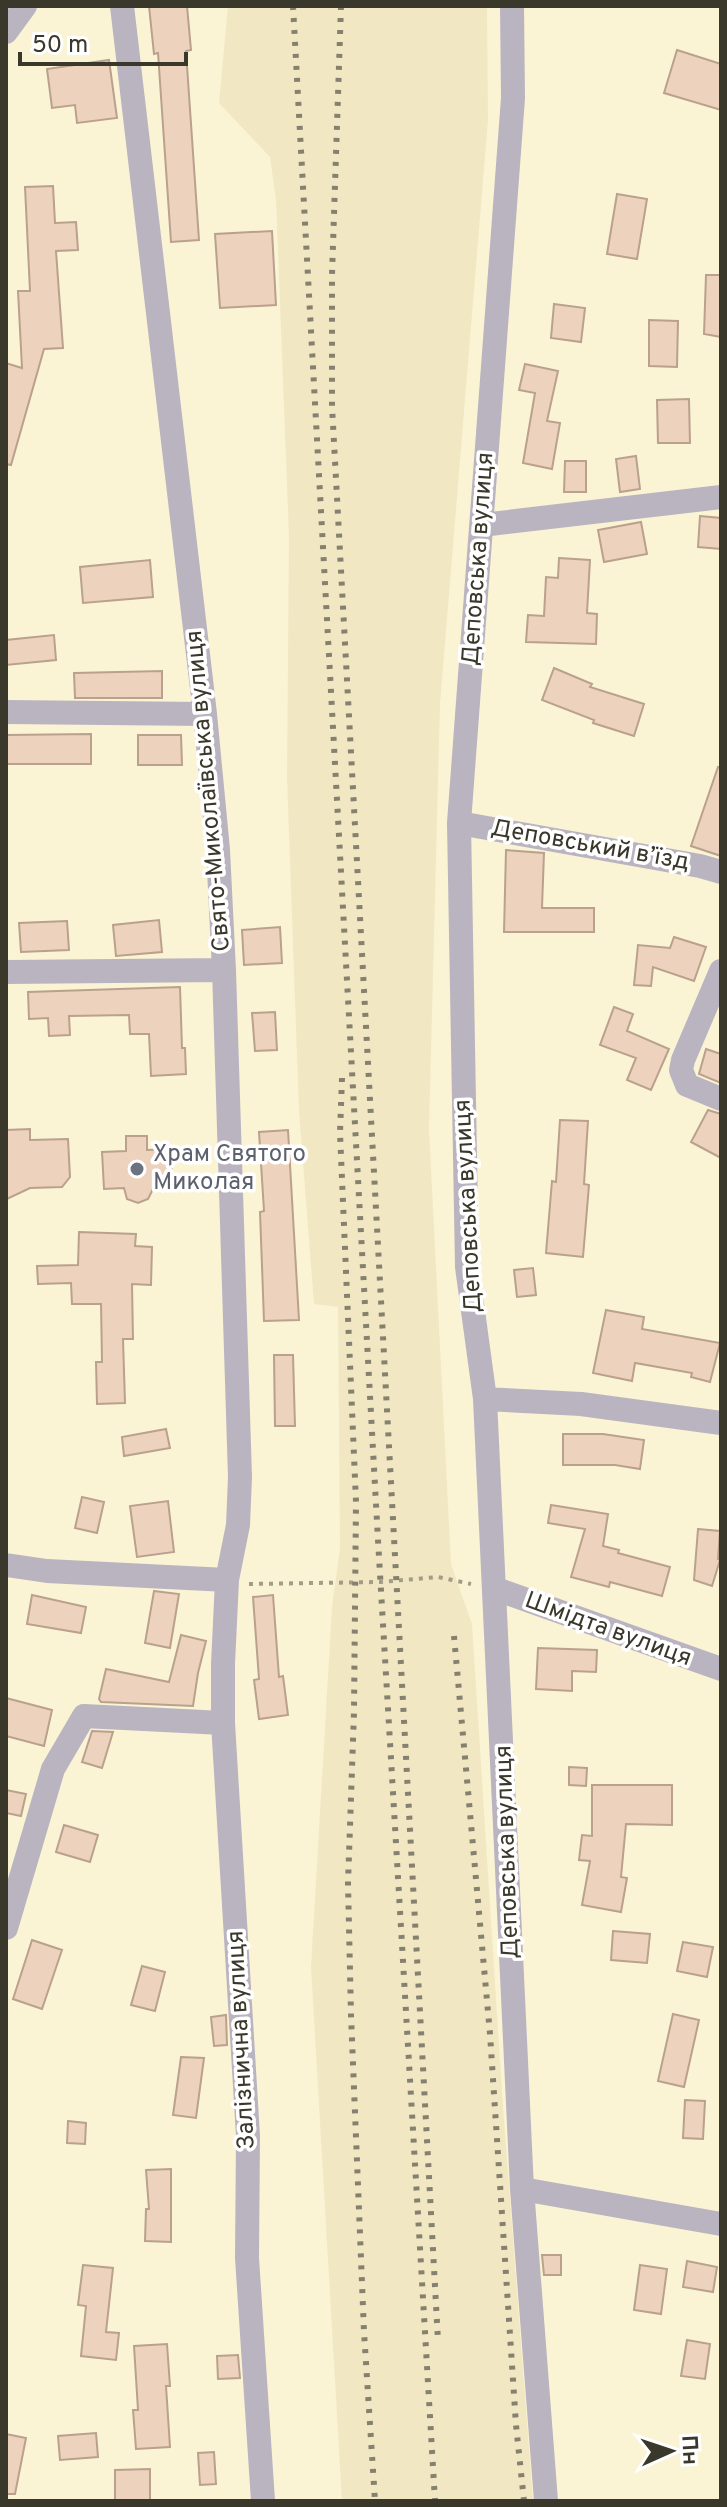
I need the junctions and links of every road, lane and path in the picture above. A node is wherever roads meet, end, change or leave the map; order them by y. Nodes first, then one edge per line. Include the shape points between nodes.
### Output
1 (25, 6) edge
2 (122, 6) edge
3 (512, 6) edge
4 (6, 32) edge
5 (721, 497) edge
6 (482, 525) junction
7 (6, 712) edge
8 (205, 714) junction
9 (459, 823) junction
10 (721, 872) edge
11 (224, 970) junction
12 (721, 971) edge
13 (6, 972) edge
14 (721, 1099) edge
15 (485, 1399) junction
16 (721, 1423) edge
17 (6, 1565) edge
18 (227, 1580) junction
19 (496, 1589) junction
20 (721, 1669) edge
21 (223, 1723) junction
22 (6, 1928) edge
23 (522, 2189) junction
24 (721, 2224) edge
25 (263, 2501) edge
26 (546, 2501) edge

1 - 4 street
2 - 8 street, Свято-Миколаївська вулиця
3 - 6 street, Деповська вулиця via 513,98
5 - 6 street
6 - 9 street, Деповська вулиця
7 - 8 street
8 - 11 street, Свято-Миколаївська вулиця
9 - 10 street, Деповський в’їзд
9 - 15 street, Деповська вулиця via 467,1267
11 - 13 street
11 - 18 street, Свято-Миколаївська вулиця via 240,1477 238,1525
12 - 14 street via 681,1070 687,1085
15 - 16 street via 581,1404
15 - 19 street, Деповська вулиця
17 - 18 street
18 - 19 path via 323,1583 438,1577
18 - 21 street, Залізнична вулиця
19 - 20 street, Шмідта вулиця
19 - 23 street, Деповська вулиця
21 - 22 street via 84,1716 53,1769
21 - 25 street, Залізнична вулиця
23 - 24 street
23 - 26 street, Деповська вулиця

